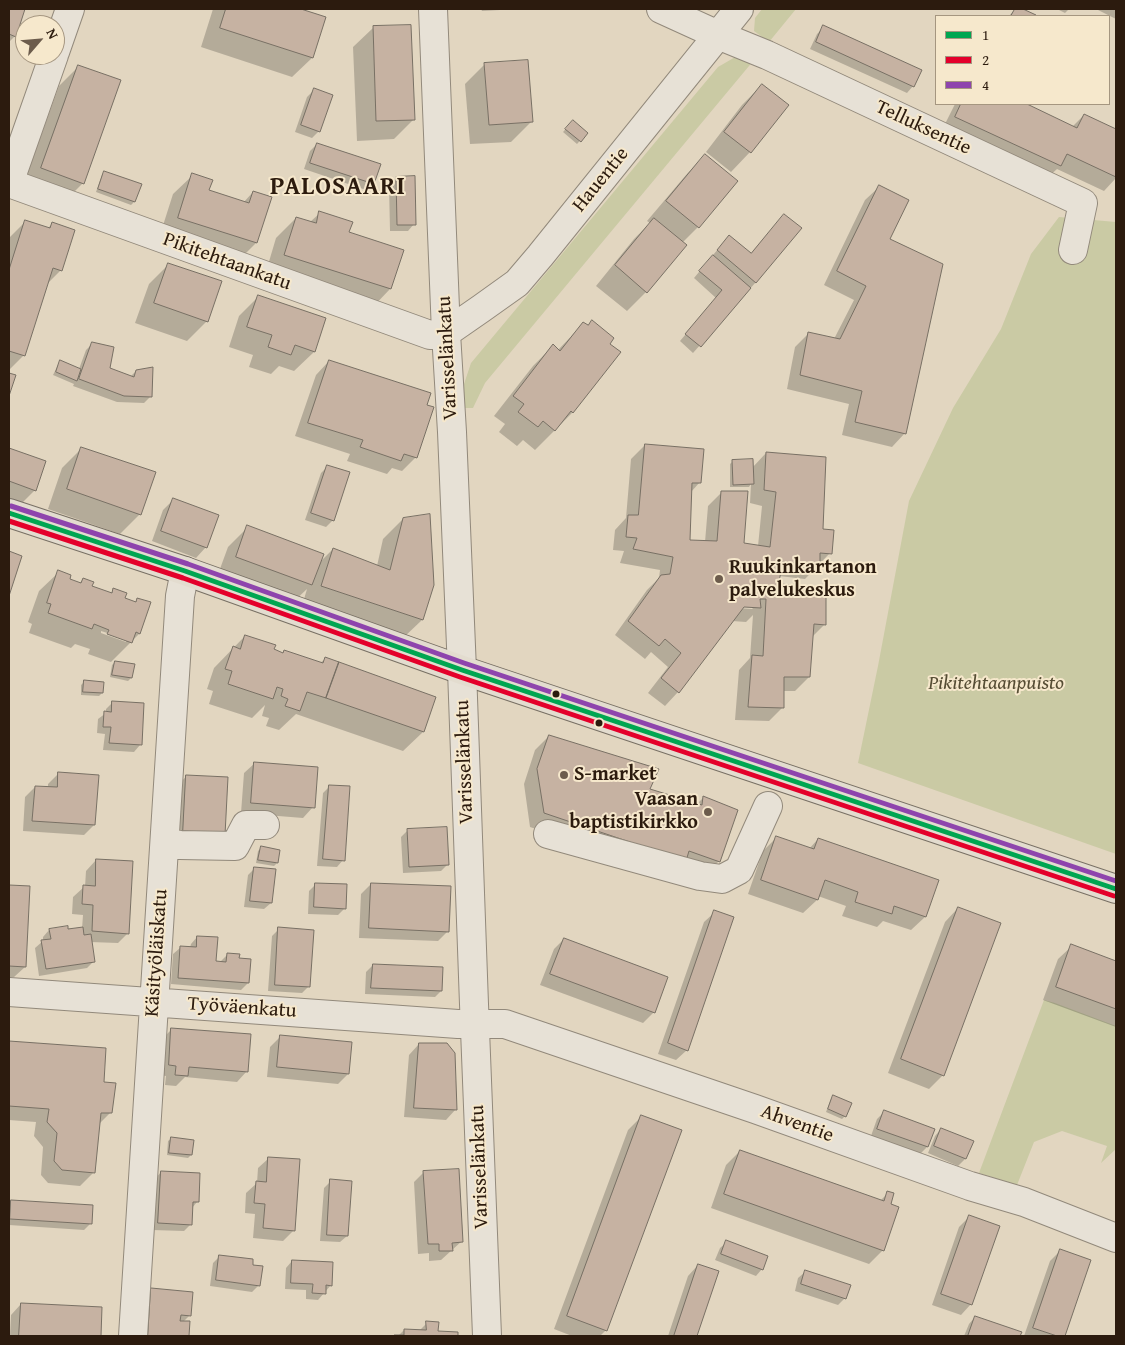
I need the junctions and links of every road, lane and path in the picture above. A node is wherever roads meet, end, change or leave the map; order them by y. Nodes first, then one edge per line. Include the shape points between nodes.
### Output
1 (70, 9) edge
2 (433, 9) edge
3 (661, 9) edge
4 (740, 9) edge
5 (65, 23) edge
6 (718, 35) junction
7 (50, 65) edge
8 (9, 183) edge
9 (1073, 250) dead end
10 (446, 333) junction
11 (9, 514) edge
12 (185, 571) junction
13 (462, 670) junction
14 (768, 806) dead end
15 (265, 825) dead end
16 (548, 834) dead end
17 (165, 842) junction
18 (1116, 889) edge
19 (9, 992) edge
20 (154, 1002) junction
21 (474, 1024) junction
22 (1116, 1238) edge
23 (133, 1336) edge
24 (487, 1336) edge

1 - 5 street
2 - 10 street, Varisselänkatu
3 - 6 street
4 - 6 street, Hauentie
6 - 9 street, Telluksentie via 767,54 1083,202
6 - 10 street, Hauentie via 517,283
7 - 8 street
8 - 10 street, Pikitehtaankatu via 430,335
10 - 13 street, Varisselänkatu
11 - 12 main road
12 - 13 main road
12 - 17 street, Käsityöläiskatu via 180,596
13 - 18 main road
13 - 21 street, Varisselänkatu
14 - 16 street via 739,870 722,879 700,876
15 - 17 street via 246,825 235,846
17 - 20 street, Käsityöläiskatu
19 - 20 street, Työväenkatu
20 - 21 street, Työväenkatu
20 - 23 street, Käsityöläiskatu
21 - 22 street, Ahventie via 505,1024 1024,1202
21 - 24 street, Varisselänkatu

